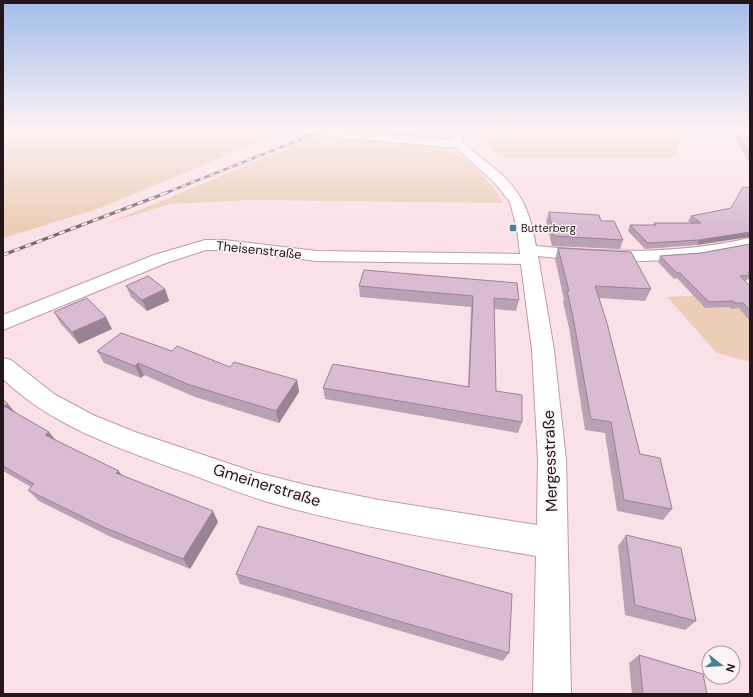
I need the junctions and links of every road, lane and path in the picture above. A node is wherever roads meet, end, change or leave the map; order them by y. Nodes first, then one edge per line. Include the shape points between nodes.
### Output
1 (479, 162) edge
2 (750, 243) edge
3 (528, 246) junction
4 (3, 323) edge
5 (3, 366) edge
6 (553, 543) junction
7 (552, 694) edge

1 - 3 street, Mergesstraße via 517,202
2 - 3 street via 706,252 654,256 610,255
3 - 4 street, Theisenstraße via 317,256 205,245 160,259
3 - 6 street, Mergesstraße via 548,400
5 - 6 street, Gmeinerstraße via 29,389 93,425 142,445 274,491 389,516
6 - 7 street, Mergesstraße

